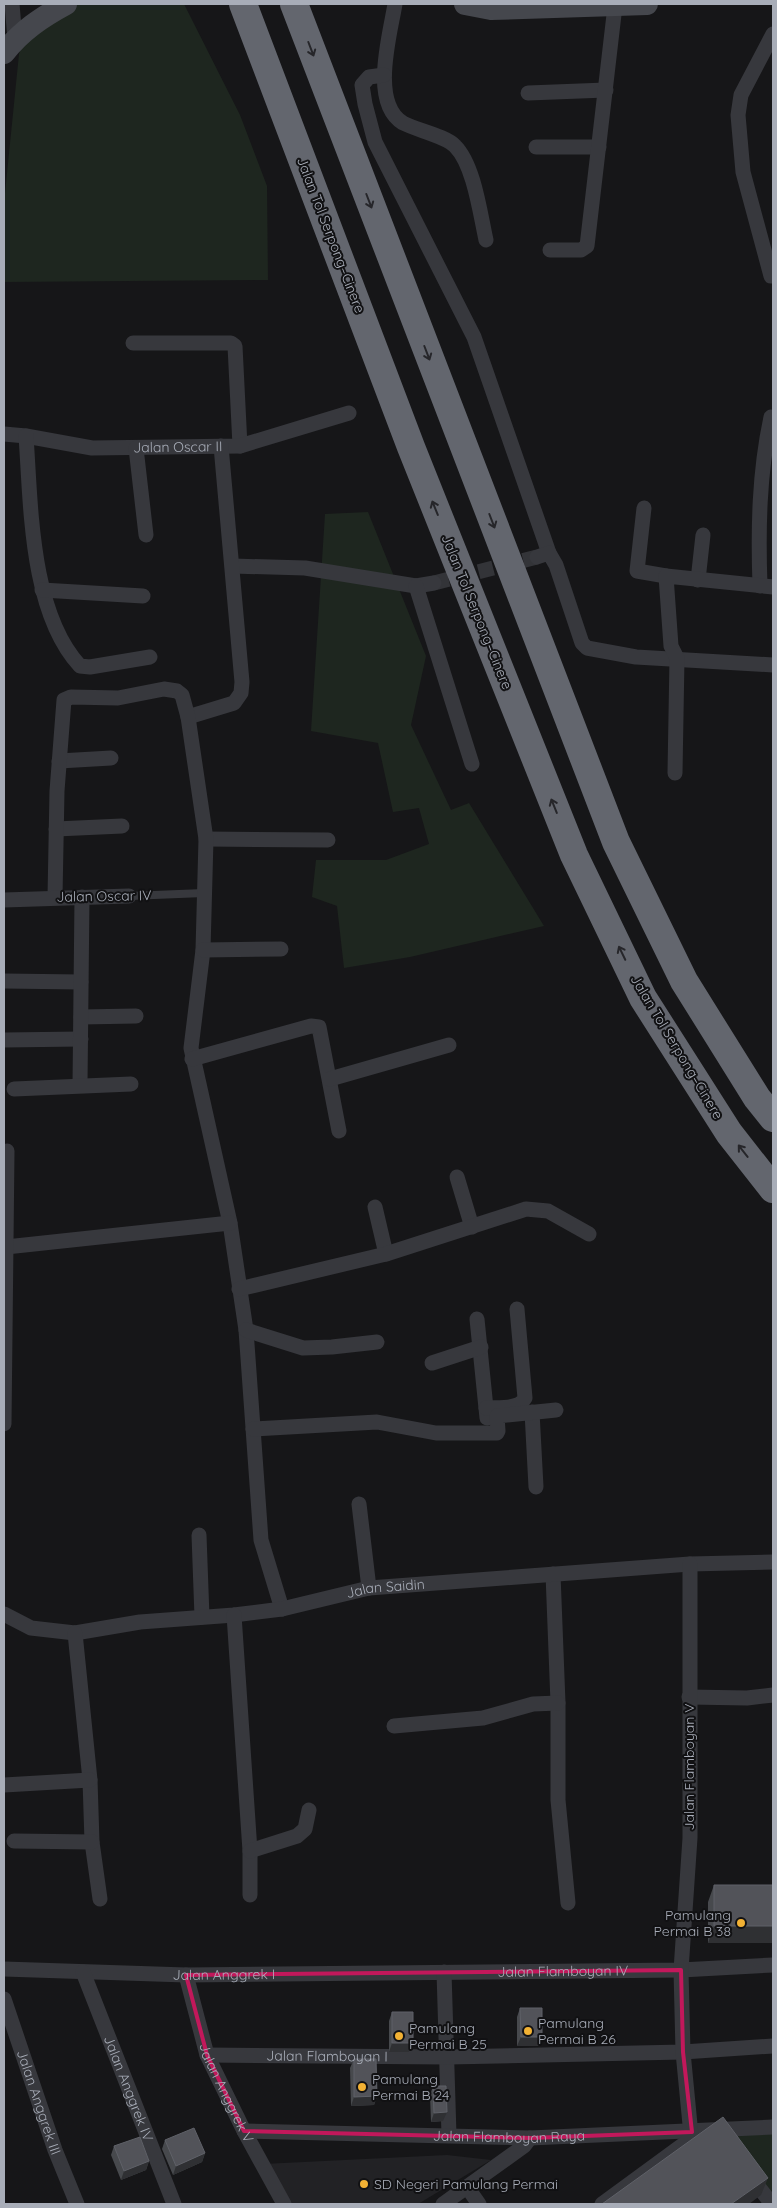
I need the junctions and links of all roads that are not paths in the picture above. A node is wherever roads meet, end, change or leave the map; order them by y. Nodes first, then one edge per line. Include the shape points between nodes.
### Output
1 (12, 4) edge
2 (66, 4) edge
3 (243, 4) edge
4 (294, 4) edge
5 (395, 4) edge
6 (465, 4) edge
7 (647, 4) edge
8 (615, 6) junction
9 (773, 34) edge
10 (9, 46) edge
11 (384, 75) junction
12 (606, 90) junction
13 (528, 94) dead end
14 (536, 147) dead end
15 (599, 147) junction
16 (486, 240) dead end
17 (550, 250) dead end
18 (773, 276) edge
19 (133, 343) dead end
20 (349, 413) dead end
21 (773, 418) edge
22 (4, 434) edge
23 (26, 436) junction
24 (221, 446) junction
25 (240, 446) junction
26 (136, 448) junction
27 (644, 508) dead end
28 (146, 535) dead end
29 (703, 536) dead end
30 (233, 566) junction
31 (666, 576) junction
32 (698, 580) junction
33 (434, 583) tunnel mouth
34 (416, 586) junction
35 (767, 586) edge
36 (42, 590) junction
37 (143, 596) dead end
38 (150, 656) dead end
39 (677, 658) junction
40 (773, 665) edge
41 (188, 717) junction
42 (111, 758) dead end
43 (59, 761) junction
44 (472, 764) dead end
45 (675, 773) dead end
46 (122, 826) dead end
47 (56, 829) junction
48 (206, 839) junction
49 (328, 840) dead end
50 (204, 893) junction
51 (129, 896) joint
52 (55, 897) junction
53 (82, 897) junction
54 (4, 900) edge
55 (281, 949) dead end
56 (203, 950) junction
57 (4, 981) edge
58 (81, 982) junction
59 (136, 1016) dead end
60 (81, 1017) junction
61 (81, 1039) junction
62 (4, 1040) edge
63 (450, 1045) dead end
64 (192, 1059) junction
65 (330, 1078) junction
66 (131, 1084) dead end
67 (80, 1085) junction
68 (14, 1089) dead end
69 (773, 1118) edge
70 (339, 1131) dead end
71 (7, 1151) dead end
72 (457, 1177) dead end
73 (773, 1189) edge
74 (375, 1208) dead end
75 (230, 1223) junction
76 (472, 1227) junction
77 (589, 1234) dead end
78 (6, 1247) junction
79 (386, 1254) junction
80 (5, 1285) edge
81 (239, 1289) junction
82 (517, 1309) dead end
83 (477, 1319) dead end
84 (246, 1330) junction
85 (377, 1342) dead end
86 (481, 1347) junction
87 (432, 1363) dead end
88 (486, 1408) junction
89 (556, 1410) dead end
90 (532, 1412) junction
91 (4, 1424) edge
92 (253, 1429) junction
93 (483, 1432) junction
94 (536, 1487) dead end
95 (359, 1504) dead end
96 (199, 1536) dead end
97 (773, 1562) edge
98 (690, 1564) junction
99 (553, 1574) junction
100 (369, 1588) junction
101 (282, 1609) junction
102 (4, 1614) edge
103 (234, 1615) junction
104 (202, 1617) junction
105 (75, 1633) junction
106 (773, 1695) edge
107 (689, 1697) junction
108 (558, 1703) junction
109 (394, 1726) dead end
110 (90, 1780) junction
111 (4, 1785) edge
112 (310, 1810) dead end
113 (14, 1841) dead end
114 (92, 1842) junction
115 (250, 1851) junction
116 (250, 1895) dead end
117 (100, 1899) dead end
118 (568, 1903) dead end
119 (773, 1965) edge
120 (4, 1969) edge
121 (681, 1970) junction
122 (83, 1972) junction
123 (444, 1972) junction
124 (186, 1975) junction
125 (4, 1999) edge
126 (773, 2046) edge
127 (683, 2052) junction
128 (207, 2055) junction
129 (448, 2057) junction
130 (773, 2127) edge
131 (244, 2132) junction
132 (692, 2132) junction
133 (449, 2135) junction
134 (530, 2138) junction
135 (742, 2166) edge
136 (467, 2187) junction
137 (769, 2202) edge
138 (76, 2204) edge
139 (174, 2204) edge
140 (284, 2204) edge
141 (443, 2204) edge
142 (479, 2204) edge
143 (602, 2204) edge

1 - 10 street
2 - 10 street via 44,16
73 -> 3 highway, Jalan Tol Serpong–Cinere via 730,1133 643,998 574,855 411,447
4 -> 69 highway via 616,842 684,981 757,1098
5 - 11 street
6 - 8 street via 492,9
7 - 8 street
8 - 12 street
9 - 18 street via 741,95 738,115 743,172
11 - 16 street via 385,97 392,114 403,123 455,145 471,171
11 - 39 street via 369,76 362,85 375,142 474,337 543,555 556,565 582,643 587,648 636,656
12 - 13 street
12 - 15 street
14 - 15 street
15 - 17 street via 587,246 581,250
19 - 25 street via 235,346
20 - 25 street, Jalan Oscar II
21 - 35 street via 763,452 758,518
22 - 23 street, Jalan Oscar II
23 - 26 street, Jalan Oscar II via 92,448
23 - 36 street via 35,553
24 - 25 street, Jalan Oscar II
24 - 26 street, Jalan Oscar II
24 - 30 street
26 - 28 street
27 - 31 street via 636,571
29 - 32 street
30 - 34 street via 305,568
30 - 41 street via 241,693 234,703
31 - 32 street
31 - 39 street via 671,646
32 - 35 street
33 - 34 street
34 - 44 street
36 - 37 street
36 - 38 street via 55,626 72,658 80,666
39 - 40 street
39 - 45 street
41 - 43 street via 182,695 177,691 164,689 118,698 67,698 64,700
41 - 48 street
42 - 43 street
43 - 47 street
46 - 47 street
47 - 52 street
48 - 49 street
48 - 50 street
50 - 51 lane, Jalan Oscar IV
50 - 56 street
51 - 53 street, Jalan Oscar IV
52 - 53 street, Jalan Oscar IV
52 - 54 street, Jalan Oscar IV
53 - 58 street
55 - 56 street
56 - 64 street
57 - 58 street
58 - 60 street
59 - 60 street
60 - 61 street
61 - 62 street
61 - 67 street
63 - 65 street
64 - 65 street via 314,1025 320,1029
64 - 75 street
65 - 70 street
66 - 67 street
67 - 68 street
71 - 78 street
72 - 76 street
74 - 79 street
75 - 78 street
75 - 81 street
76 - 77 street via 511,1213 535,1209 560,1216
76 - 79 street
78 - 80 street
79 - 81 street
80 - 91 street
81 - 84 street
82 - 88 street via 525,1398 513,1406
83 - 86 street
84 - 85 street via 303,1348
84 - 92 street
86 - 87 street
86 - 88 street
88 - 93 street via 488,1427
89 - 90 street
90 - 93 street via 497,1416 498,1432
90 - 94 street
92 - 93 street via 377,1422 436,1433
92 - 101 street via 261,1540
95 - 100 street
96 - 104 street
97 - 98 street, Jalan Saidin
98 - 99 street, Jalan Saidin
98 - 107 street, Jalan Flamboyan V
99 - 100 street, Jalan Saidin
99 - 108 street
100 - 101 street, Jalan Saidin
101 - 103 street, Jalan Saidin
102 - 105 street, Jalan Saidin via 31,1628
103 - 104 street, Jalan Saidin
103 - 115 street
104 - 105 street, Jalan Saidin via 140,1622
105 - 110 street
106 - 107 street
107 - 121 street, Jalan Flamboyan V via 690,1838
108 - 109 street via 533,1704 483,1718
108 - 118 street via 558,1800
110 - 111 street
110 - 114 street
112 - 115 street via 305,1829 297,1836
113 - 114 street
114 - 117 street
115 - 116 street
119 - 121 street
120 - 122 street, Jalan Anggrek I
121 - 123 street, Jalan Flamboyan IV
121 - 127 street, Jalan Flamboyan V
122 - 124 street, Jalan Anggrek I
122 - 139 street, Jalan Anggrek IV
123 - 124 street, Jalan Anggrek I
123 - 129 street
124 - 128 street, Jalan Anggrek V
125 - 138 street, Jalan Anggrek III
126 - 127 street, Jalan Flamboyan I
127 - 129 street, Jalan Flamboyan I
127 - 132 street, Jalan Flamboyan V
128 - 129 street, Jalan Flamboyan I
128 - 131 street, Jalan Anggrek V
129 - 133 street
130 - 132 street, Jalan Flamboyan Raya via 720,2137
131 - 133 street, Jalan Flamboyan Raya
131 - 140 street, Jalan Anggrek V
132 - 134 street, Jalan Flamboyan Raya
132 - 143 street via 688,2141
133 - 134 street, Jalan Flamboyan Raya
134 - 136 street via 524,2146
135 - 137 street
136 - 141 street
136 - 142 street

